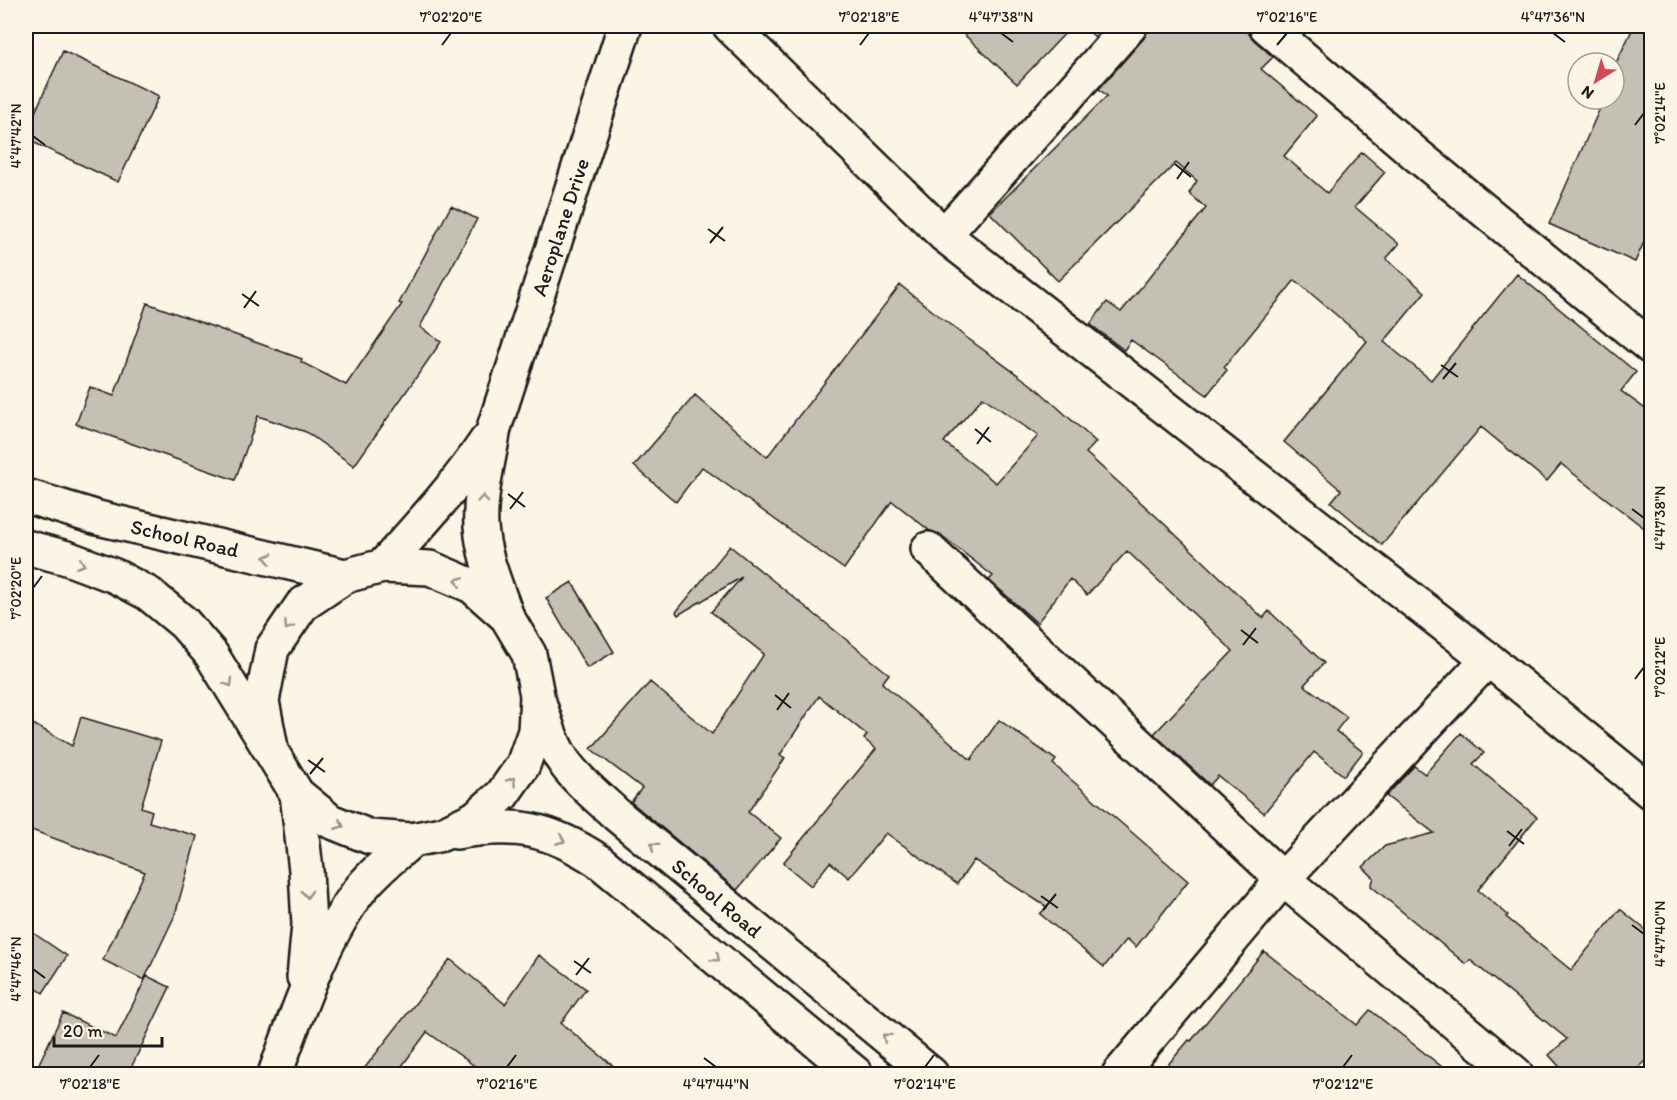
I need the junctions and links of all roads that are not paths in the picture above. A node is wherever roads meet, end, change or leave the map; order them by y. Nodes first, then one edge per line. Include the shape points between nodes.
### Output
1 (625, 26) edge
2 (730, 26) edge
3 (1130, 26) edge
4 (1266, 26) edge
5 (944, 235) junction
6 (1652, 348) edge
7 (494, 429) junction
8 (26, 496) edge
9 (26, 547) edge
10 (928, 549) dead end
11 (383, 566) junction
12 (345, 576) junction
13 (507, 617) junction
14 (1488, 659) junction
15 (537, 695) junction
16 (272, 753) junction
17 (1652, 793) edge
18 (297, 794) junction
19 (427, 837) junction
20 (1283, 879) junction
21 (302, 1002) junction
22 (275, 1074) edge
23 (856, 1074) edge
24 (931, 1074) edge
25 (1119, 1074) edge
26 (1516, 1074) edge

1 - 7 street, Aeroplane Drive
2 - 5 street
3 - 5 street
4 - 6 street
5 - 14 street
7 - 11 street via 459,480
13 -> 7 street via 481,526
12 -> 8 street, School Road via 98,518
9 -> 16 street via 115,576 149,594 184,623 211,654
10 - 20 street
11 - 12 street
13 -> 11 street via 472,586 430,568
12 -> 16 street via 302,605 272,649 262,701
13 - 15 street via 529,654
14 - 17 street
14 - 20 street
19 -> 15 street via 475,818 502,795 523,765 535,731
24 -> 15 street, School Road via 590,790 566,765 550,735
16 - 18 street
18 -> 19 street via 330,821 370,837
18 -> 21 street via 309,926
19 - 21 street via 357,893 339,922
19 -> 23 street via 489,826 516,827 546,833 575,845
20 - 25 street
20 - 26 street
21 - 22 street

